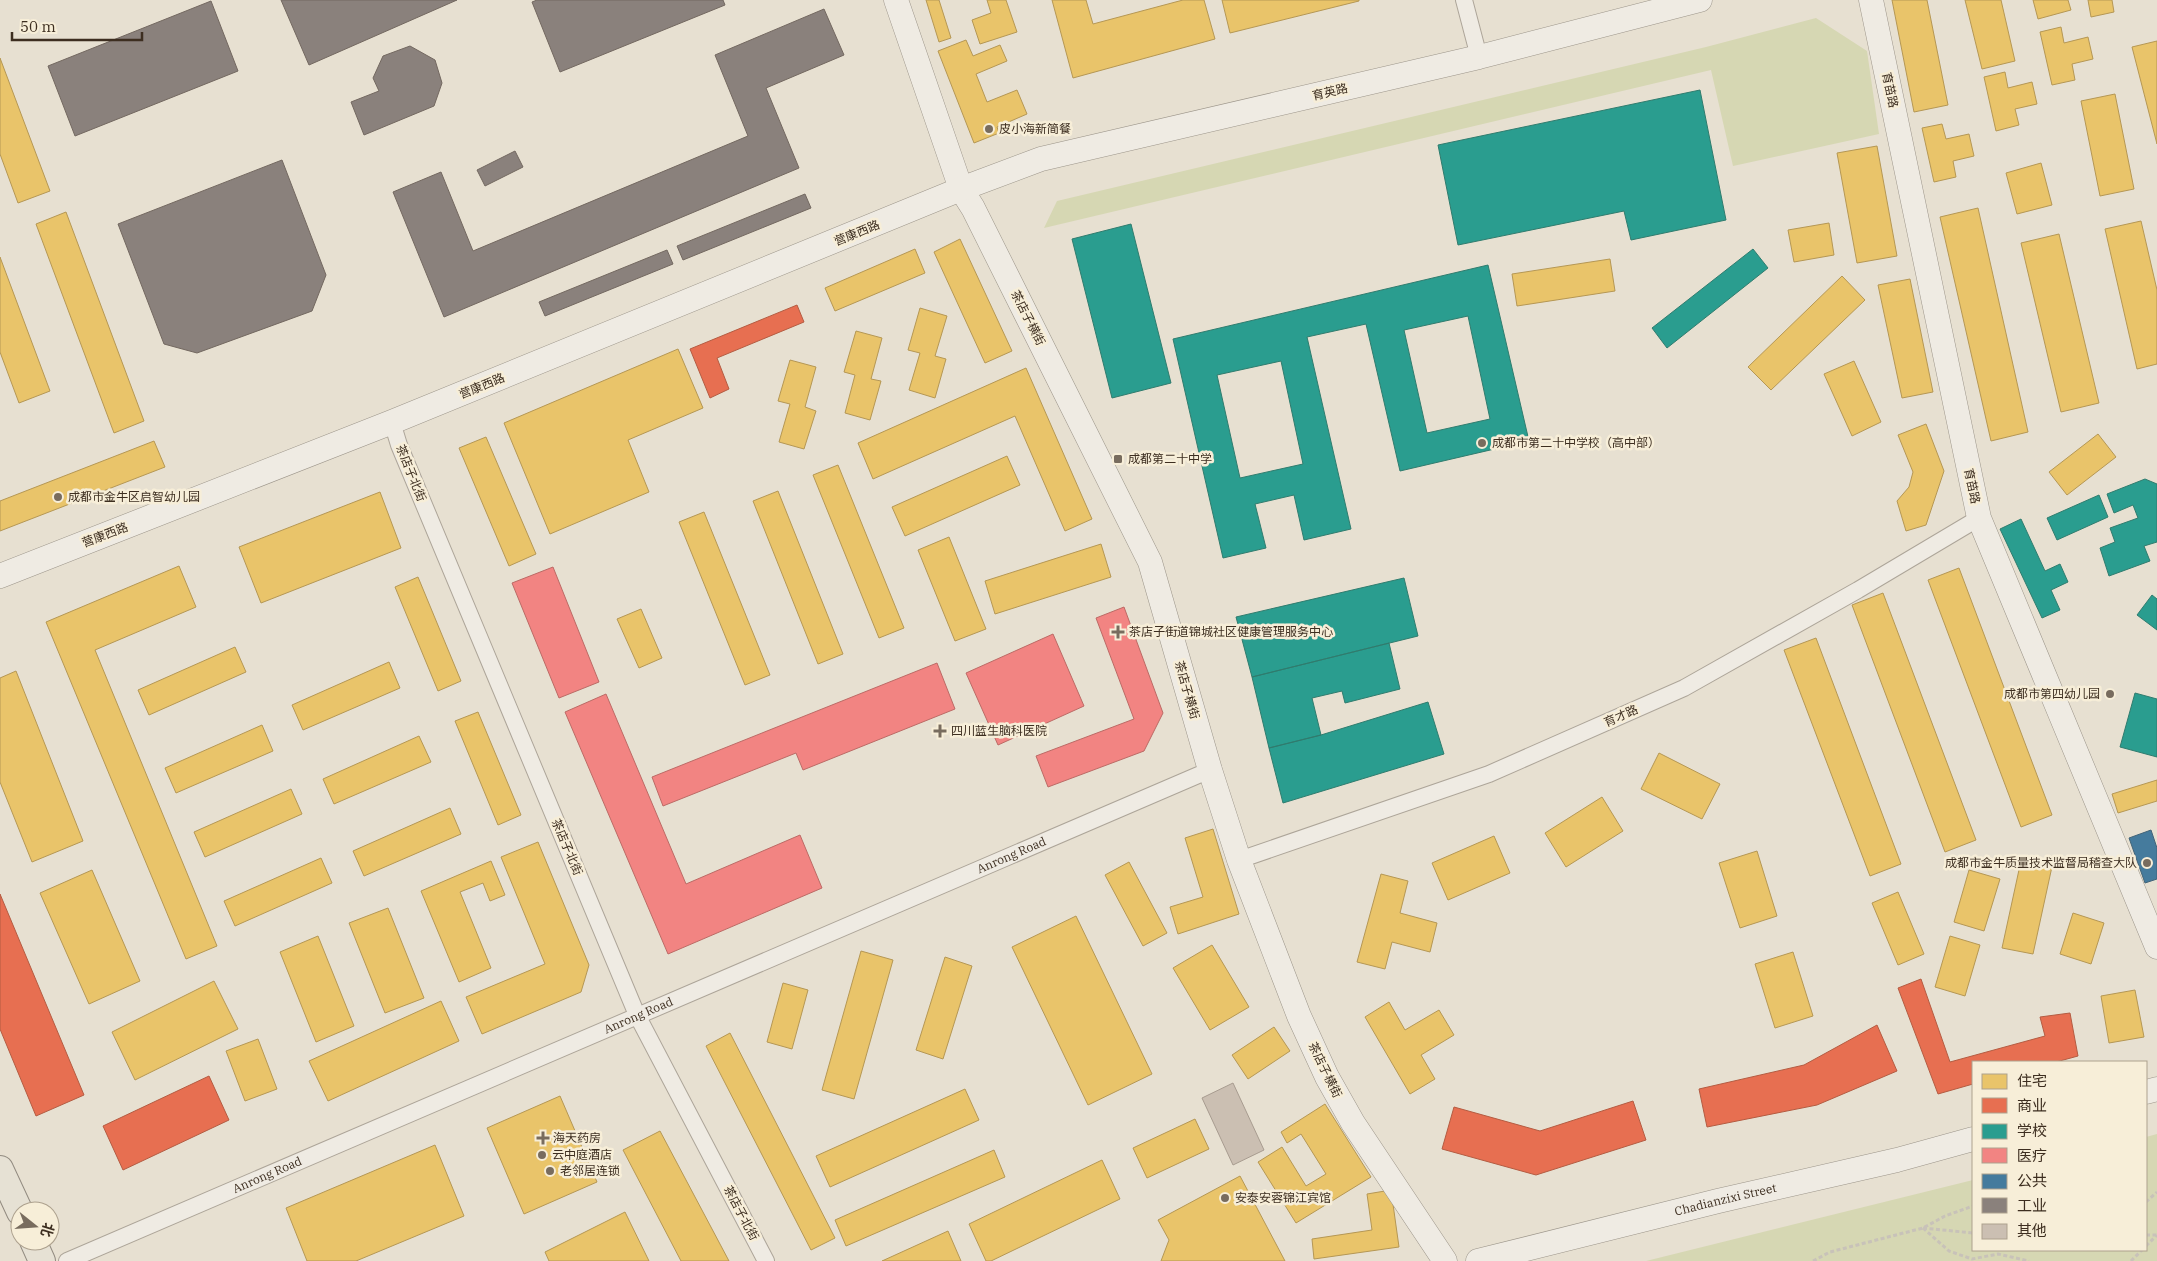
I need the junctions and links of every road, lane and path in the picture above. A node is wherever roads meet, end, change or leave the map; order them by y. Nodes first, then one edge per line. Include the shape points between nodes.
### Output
1 (896, 0) edge
2 (1464, 0) edge
3 (1700, 0) edge
4 (1871, 0) edge
5 (1479, 57) junction
6 (961, 189) junction
7 (392, 422) junction
8 (1979, 518) junction
9 (0, 576) edge
10 (1210, 770) junction
11 (1239, 860) junction
12 (2157, 947) edge
13 (637, 1015) junction
14 (1972, 1139) edge
15 (0, 1169) edge
16 (2157, 1192) edge
17 (15, 1201) edge
18 (2147, 1201) edge
19 (1972, 1206) edge
20 (1923, 1228) junction
21 (1972, 1232) edge
22 (2157, 1235) edge
23 (2147, 1245) edge
24 (2141, 1251) edge
25 (67, 1261) edge
26 (766, 1261) edge
27 (1445, 1261) edge
28 (1478, 1261) edge
29 (1813, 1261) edge
30 (2030, 1261) edge
31 (2131, 1261) edge

1 - 6 street, 茶店子横街
2 - 5 street
3 - 5 street, 育英路
4 - 8 street, 育苗路
5 - 6 street, 育英路 via 1041,159
6 - 7 street, 营康西路
6 - 10 street, 茶店子横街 via 1150,562
7 - 9 street, 营康西路
7 - 13 street, 茶店子北街
8 - 11 street, 育才路 via 1684,688 1488,774
8 - 12 street, 育苗路
10 - 11 street, 茶店子横街
10 - 13 street, Anrong Road
11 - 27 street, 茶店子横街 via 1299,1016 1327,1077 1352,1123
13 - 25 street, Anrong Road
13 - 26 street, 茶店子北街
14 - 28 street, Chadianzixi Street
15 - 17 main road
16 - 18 path
19 - 20 path
20 - 21 path
20 - 29 path via 1830,1252
20 - 30 path via 1949,1251 1972,1259 1998,1254
22 - 23 path
24 - 31 path

